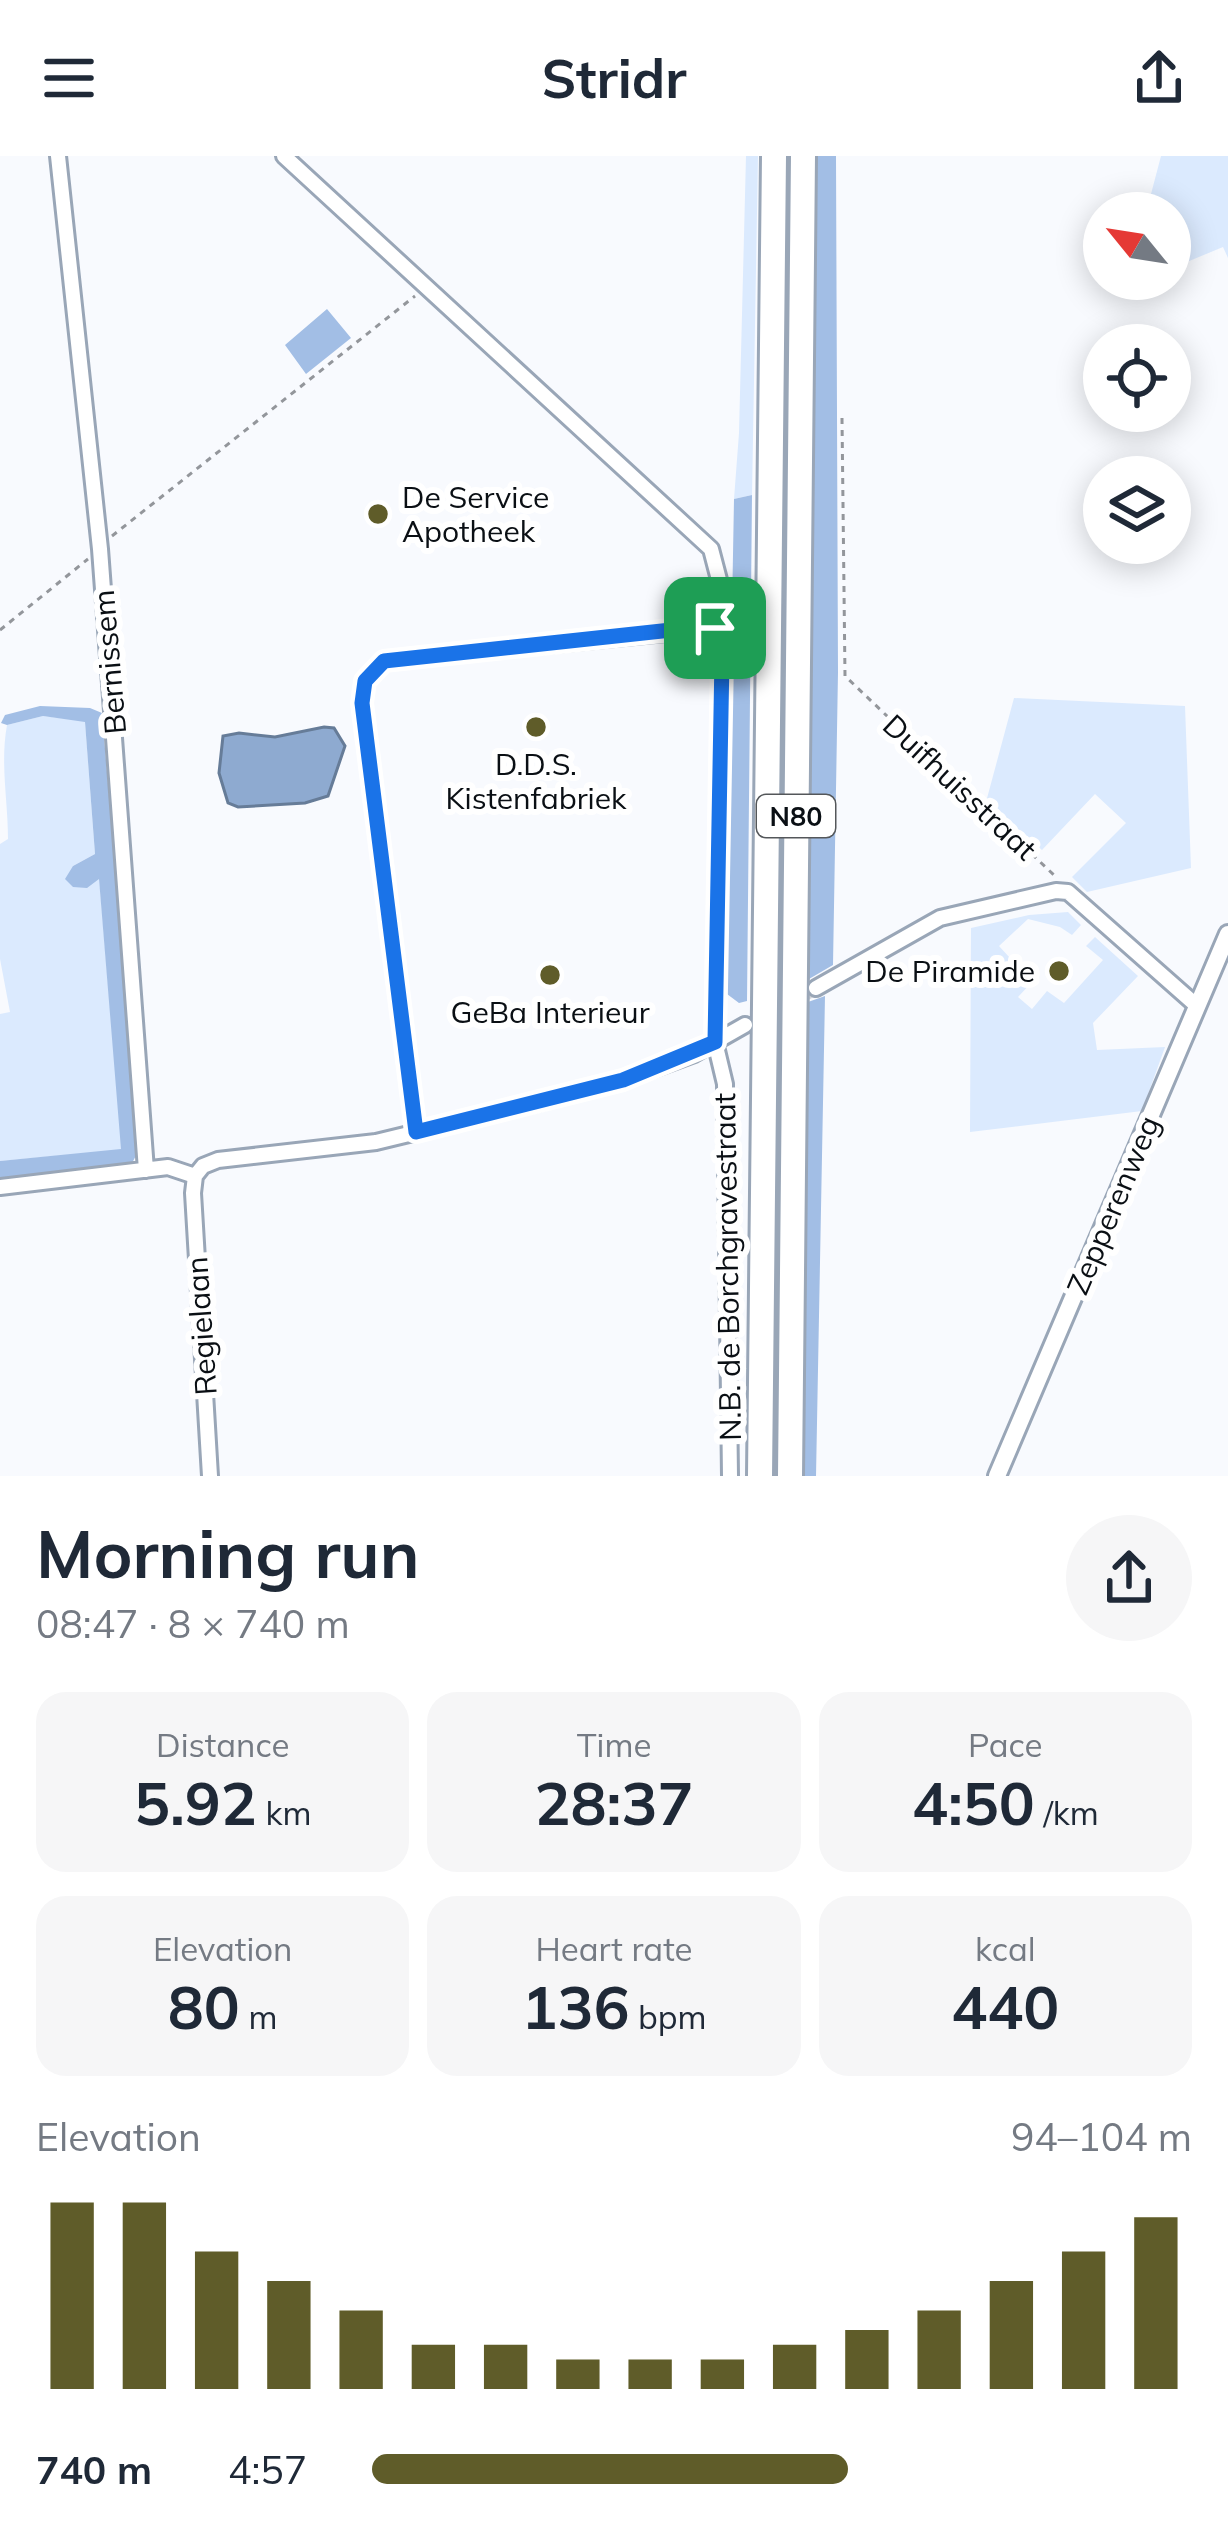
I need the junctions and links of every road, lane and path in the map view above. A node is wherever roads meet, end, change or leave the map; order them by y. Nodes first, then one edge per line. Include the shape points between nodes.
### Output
1 (58, 156) edge
2 (284, 156) edge
3 (774, 156) edge
4 (803, 156) edge
5 (426, 288) junction
6 (842, 418) dead end
7 (100, 549) junction
8 (715, 628) junction
9 (0, 630) edge
10 (1068, 892) junction
11 (1228, 934) edge
12 (815, 988) tunnel mouth
13 (1197, 1006) junction
14 (746, 1024) tunnel mouth
15 (715, 1042) junction
16 (416, 1132) junction
17 (146, 1170) junction
18 (195, 1176) junction
19 (0, 1187) edge
20 (210, 1476) edge
21 (730, 1476) edge
22 (760, 1476) edge
23 (790, 1476) edge
24 (998, 1476) edge

1 - 7 street, Bernissem
2 - 5 street, N.B. de Borchgravestraat
3 - 22 highway, N80
4 - 23 highway, N80
5 - 7 path
5 - 8 street, N.B. de Borchgravestraat via 710,548 723,595
6 - 10 path, Duifhuisstraat via 842,660 850,685
7 - 9 path
7 - 17 street, Bernissem
8 - 15 street, N.B. de Borchgravestraat via 722,658
8 - 16 street via 384,661 365,681
10 - 12 street, Duifhuisstraat via 940,918
10 - 13 street
11 - 13 street, Zepperenweg
13 - 24 street, Zepperenweg
14 - 15 street
15 - 16 street via 623,1080
15 - 21 street, N.B. de Borchgravestraat via 725,1084
16 - 18 street via 218,1160
17 - 18 street
17 - 19 street
18 - 20 street, Regielaan

